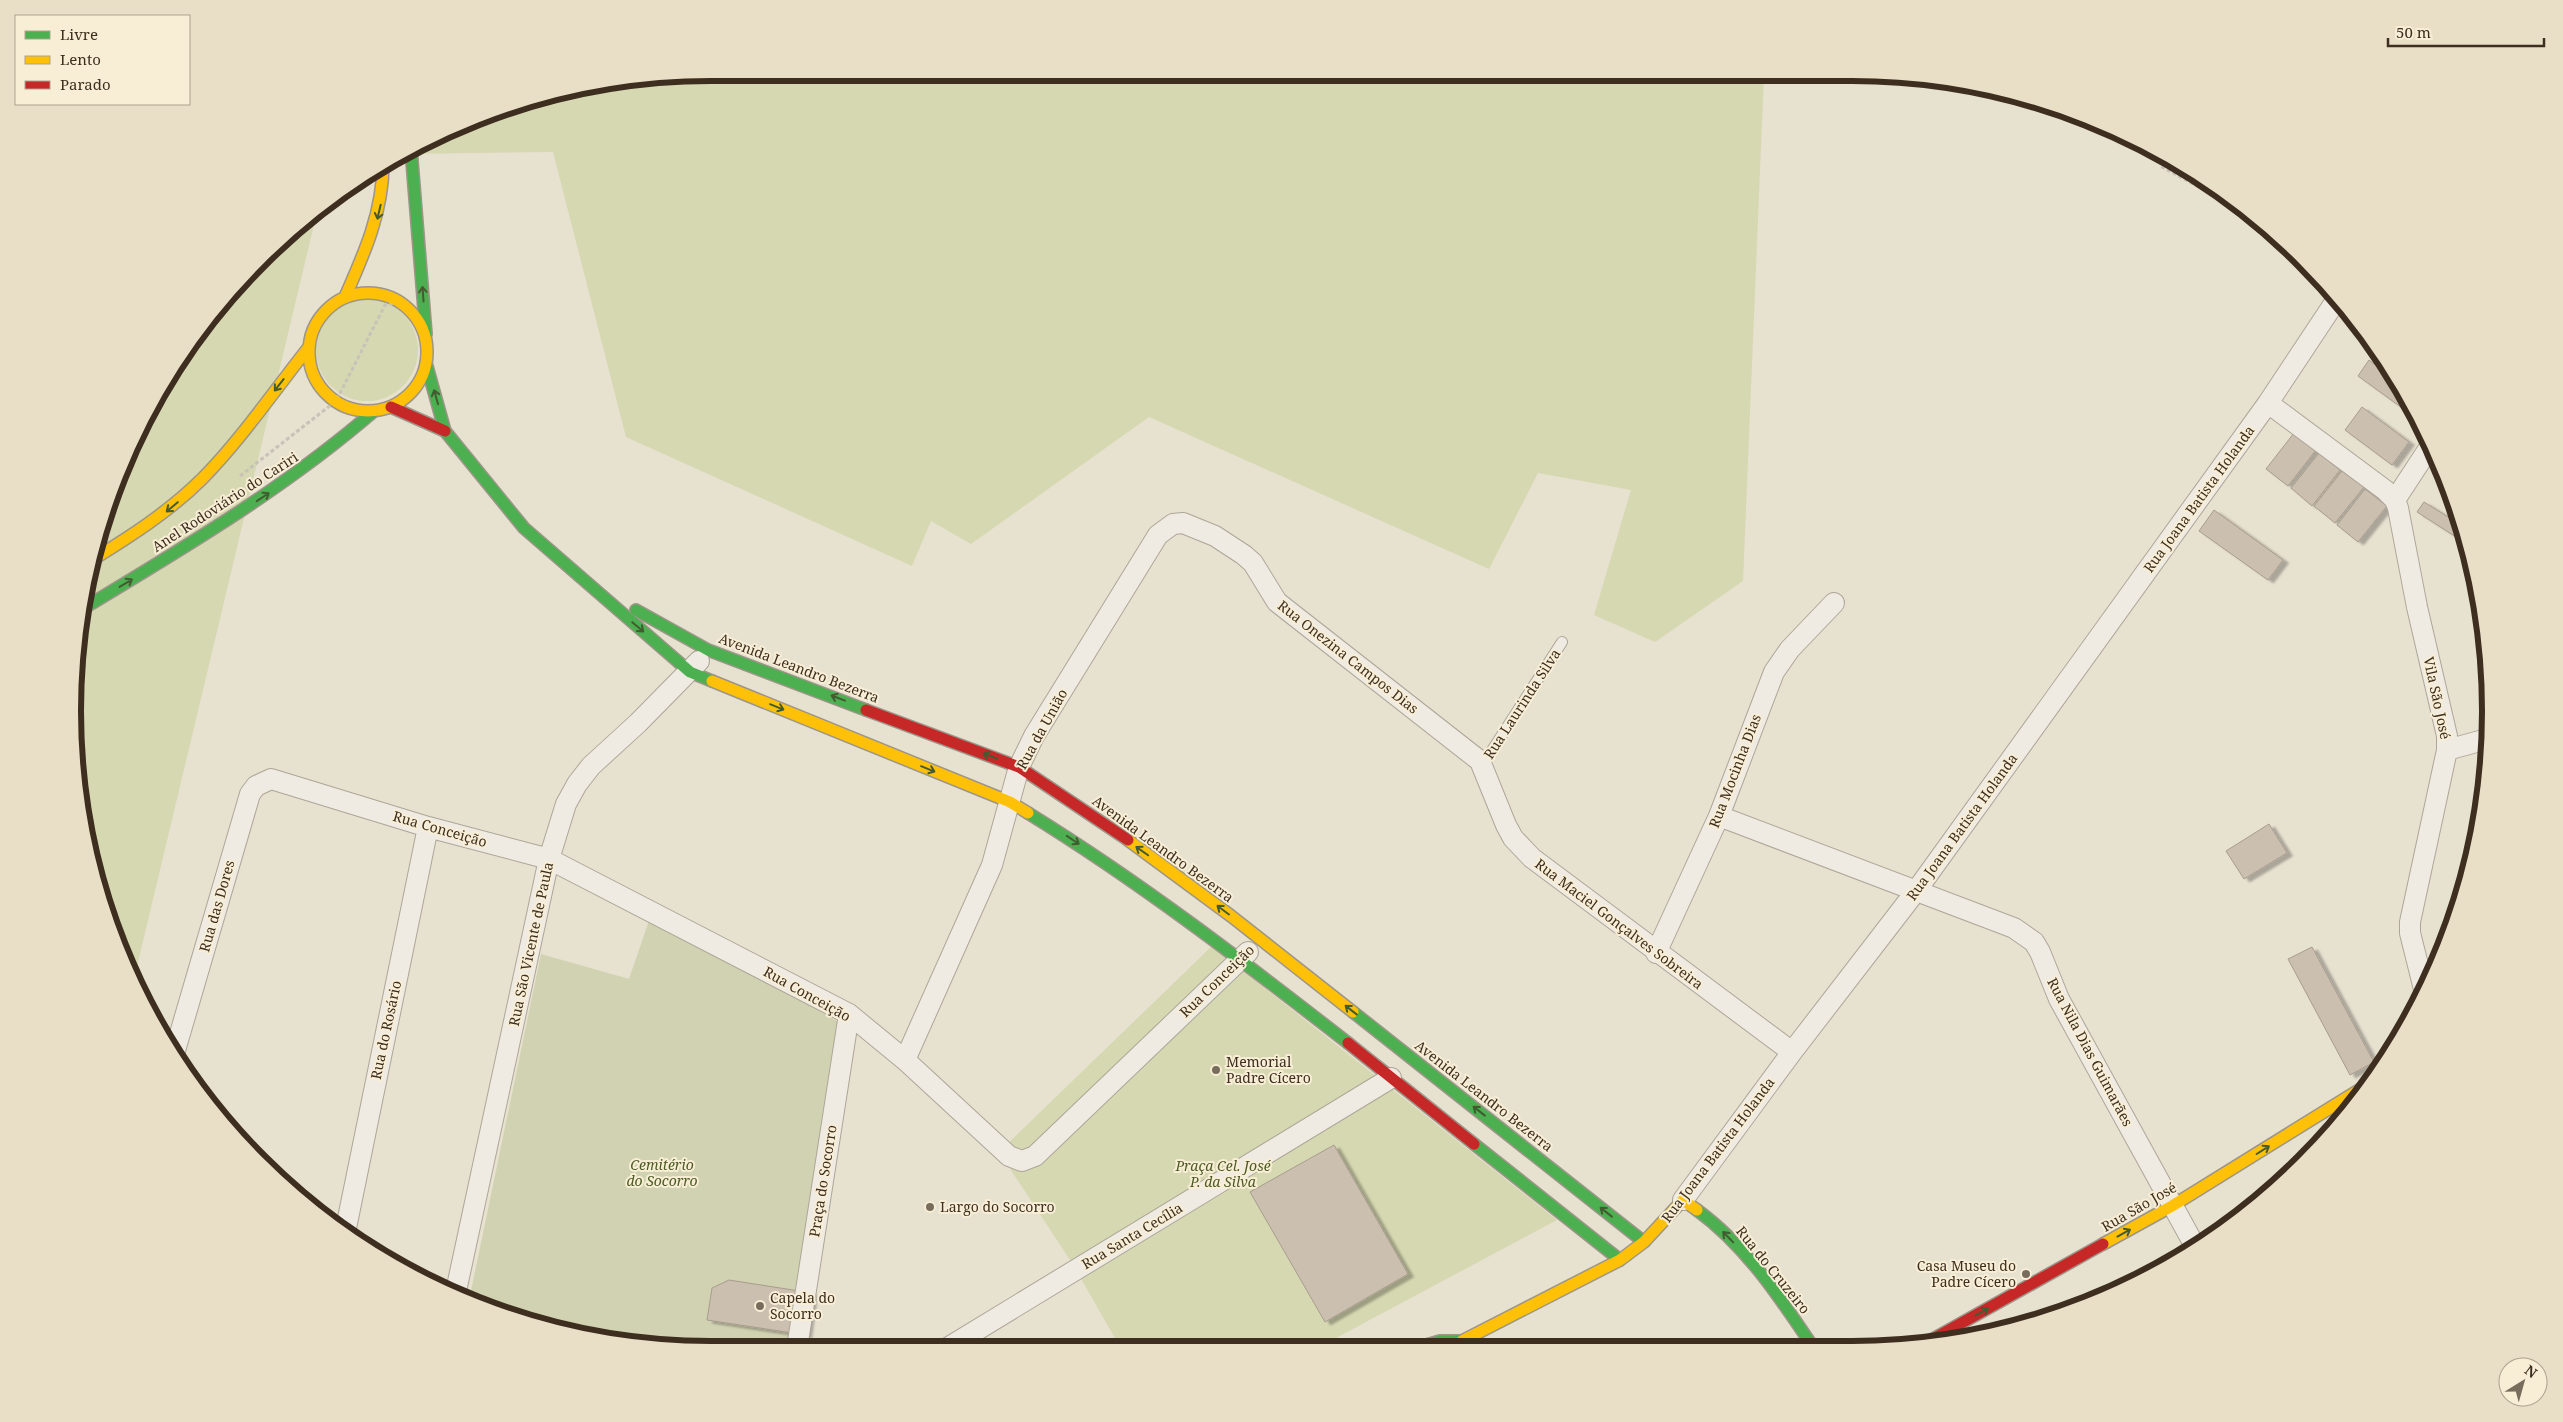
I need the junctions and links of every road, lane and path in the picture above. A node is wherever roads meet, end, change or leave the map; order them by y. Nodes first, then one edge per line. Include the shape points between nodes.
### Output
1 (413, 157) edge
2 (2161, 163) edge
3 (382, 174) edge
4 (2210, 193) edge
5 (345, 297) junction
6 (2333, 305) edge
7 (427, 343) junction
8 (309, 346) junction
9 (426, 363) junction
10 (2268, 403) junction
11 (391, 407) junction
12 (374, 411) junction
13 (445, 431) junction
14 (2426, 452) edge
15 (2395, 500) junction
16 (1197, 527) joint
17 (102, 554) edge
18 (574, 573) junction
19 (1834, 603) dead end
20 (91, 604) edge
21 (1562, 642) dead end
22 (708, 650) junction
23 (690, 672) junction
24 (2481, 741) edge
25 (2447, 750) junction
26 (1482, 766) junction
27 (1019, 767) junction
28 (281, 780) joint
29 (1010, 802) junction
30 (1719, 816) junction
31 (428, 827) junction
32 (550, 859) junction
33 (1916, 891) junction
34 (1260, 938) junction
35 (1656, 952) junction
36 (1241, 959) junction
37 (2422, 980) edge
38 (849, 1014) junction
39 (177, 1044) edge
40 (1792, 1052) junction
41 (905, 1060) junction
42 (1391, 1078) junction
43 (2351, 1095) edge
44 (1683, 1200) junction
45 (2172, 1206) junction
46 (347, 1224) edge
47 (2192, 1241) edge
48 (1644, 1242) junction
49 (1620, 1260) junction
50 (457, 1287) edge
51 (1942, 1334) edge
52 (1476, 1335) junction
53 (798, 1341) edge
54 (959, 1341) edge
55 (1464, 1341) edge
56 (1479, 1341) edge
57 (1810, 1341) edge

7 -> 1 street
2 - 4 path via 2160,166
3 -> 5 street via 376,223
5 - 7 street via 373,293 400,302 417,320
5 - 8 street via 330,306 319,319
6 - 10 street, Rua Joana Batista Holanda
7 - 9 street
8 - 12 street via 315,378 336,401 361,411
8 -> 17 street, Anel Rodoviário do Cariri via 187,494 160,517
9 - 11 street via 414,389
13 -> 9 street
10 - 15 street
10 - 33 street, Rua Joana Batista Holanda
11 - 12 street
11 - 13 street
20 -> 12 street, Anel Rodoviário do Cariri via 241,512 323,455
13 - 18 street, Avenida Leandro Bezerra via 524,528
14 - 15 street
15 - 25 street, Vila São José via 2446,728
16 - 26 street, Rua Onezina Campos Dias via 1244,555 1253,563 1277,602 1475,756
16 - 27 street, Rua da União via 1173,524 1158,535 1034,736
18 - 22 street, Avenida Leandro Bezerra
18 -> 23 street, Avenida Leandro Bezerra
19 - 30 street, Rua Mocinha Dias via 1790,649 1774,672
21 - 26 lane, Rua Laurinda Silva
22 - 23 street, Rua São Vicente de Paula
27 -> 22 street, Avenida Leandro Bezerra
23 -> 29 street, Avenida Leandro Bezerra
23 - 32 street, Rua São Vicente de Paula via 591,766 577,784 566,804
24 - 25 street
25 - 37 street, Vila São José via 2410,922
26 - 35 street, Rua Maciel Gonçalves Sobreira via 1506,825 1521,848
27 - 29 street, Rua da União
34 -> 27 street, Avenida Leandro Bezerra
28 - 31 street, Rua Conceição
28 - 39 street, Rua das Dores via 271,778 262,782 250,794
29 -> 36 street, Avenida Leandro Bezerra via 1164,902
29 - 41 street, Rua da União via 992,865
30 - 33 street, Rua Nila Dias Guimarães
30 - 35 street, Rua Mocinha Dias
31 - 32 street, Rua Conceição
31 - 46 street, Rua do Rosário
32 - 38 street, Rua Conceição
32 - 50 street, Rua São Vicente de Paula
33 - 40 street, Rua Joana Batista Holanda
33 - 45 street, Rua Nila Dias Guimarães via 2014,928 2034,942 2059,999
34 - 36 street, Rua Conceição
48 -> 34 street, Avenida Leandro Bezerra
35 - 40 street, Rua Maciel Gonçalves Sobreira
36 - 41 street, Rua Conceição via 1029,1159 1022,1161 1009,1156
36 - 42 street, Avenida Leandro Bezerra
38 - 41 street, Rua Conceição
38 - 53 street, Praça do Socorro
40 - 44 street, Rua Joana Batista Holanda
42 - 49 street, Avenida Leandro Bezerra
42 - 54 street, Rua Santa Cecília
45 -> 43 street, Rua São José
44 - 48 street, Rua Joana Batista Holanda
57 -> 44 street, Rua do Cruzeiro via 1746,1256 1710,1220
45 - 47 street, Rua Nila Dias Guimarães
51 -> 45 street, Rua São José
48 - 49 street
49 - 52 street
52 - 55 street
52 - 56 street

